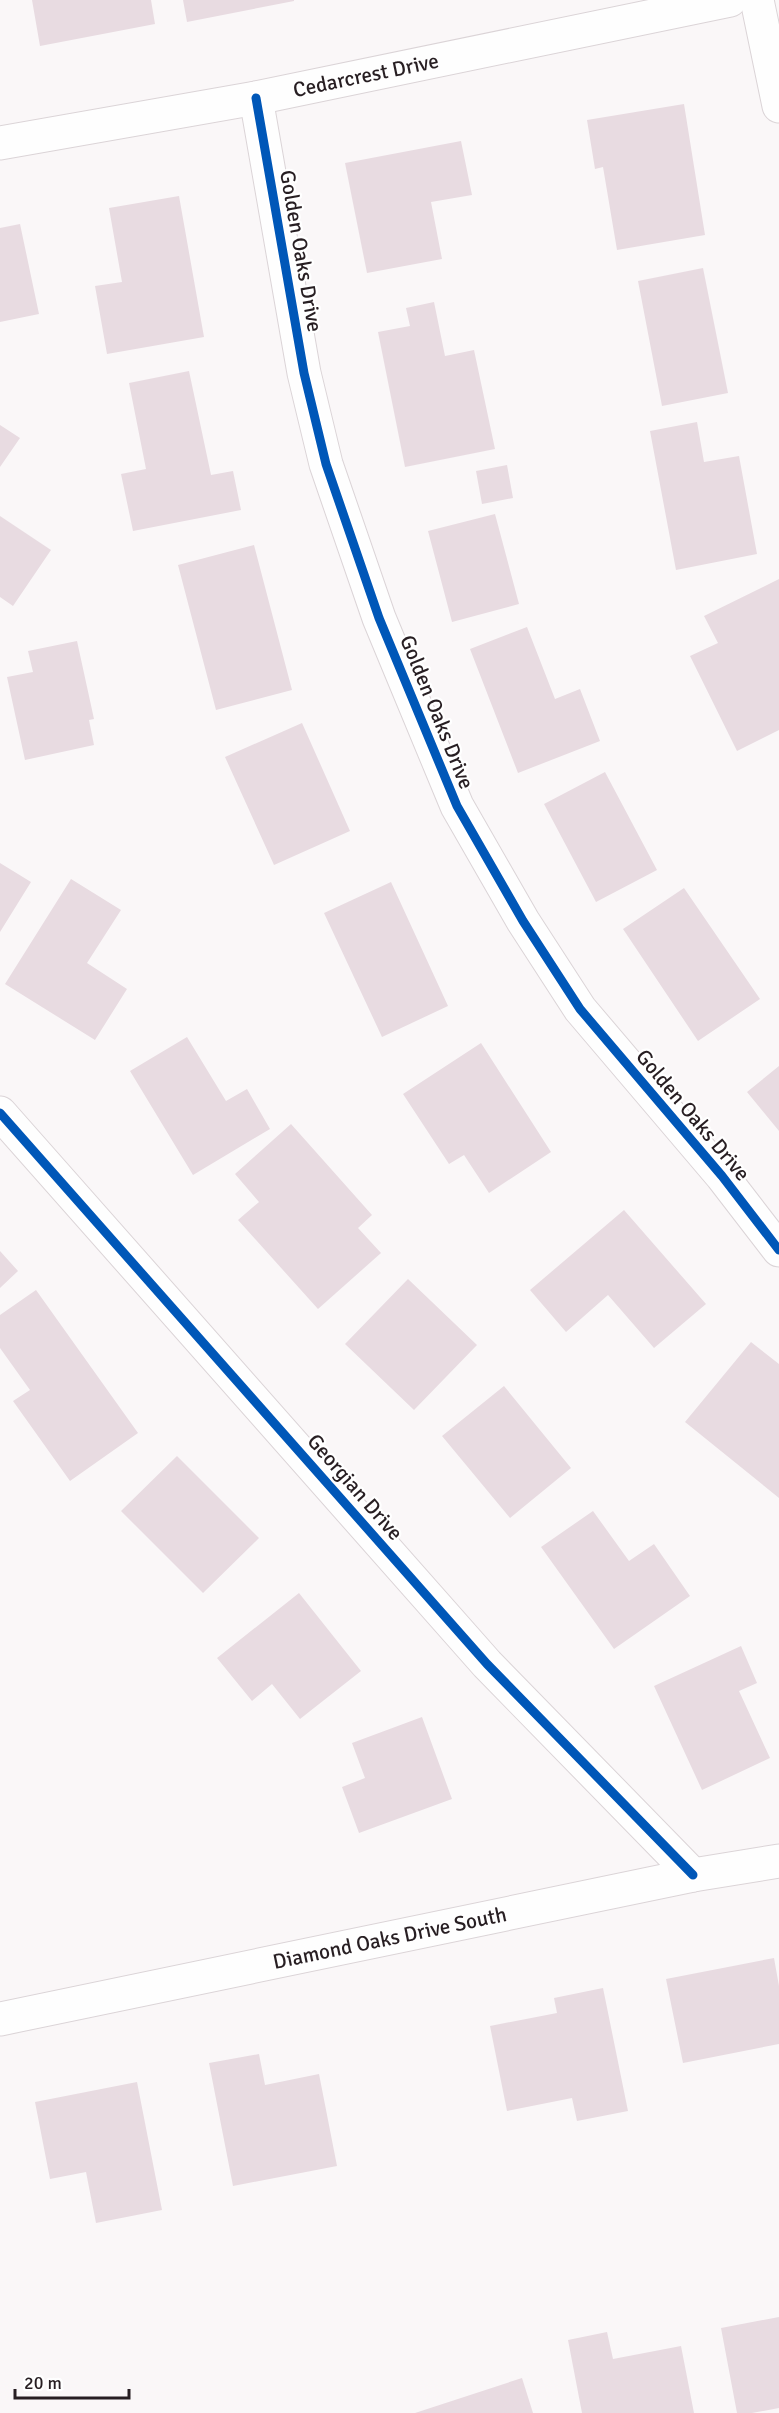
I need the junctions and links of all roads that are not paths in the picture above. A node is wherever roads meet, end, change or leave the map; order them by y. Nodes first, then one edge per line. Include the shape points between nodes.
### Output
1 (730, 0) edge
2 (757, 0) edge
3 (256, 98) junction
4 (779, 106) edge
5 (0, 143) edge
6 (0, 1113) edge
7 (779, 1250) edge
8 (779, 1861) edge
9 (693, 1875) junction
10 (0, 2019) edge

1 - 3 street, Cedarcrest Drive
2 - 4 street
3 - 5 street, Cedarcrest Drive
3 - 7 street, Golden Oaks Drive via 304,373 326,464 380,618 456,806 580,1009 722,1176
6 - 9 street, Georgian Drive via 487,1664
8 - 9 street, Diamond Oaks Drive South
9 - 10 street, Diamond Oaks Drive South

